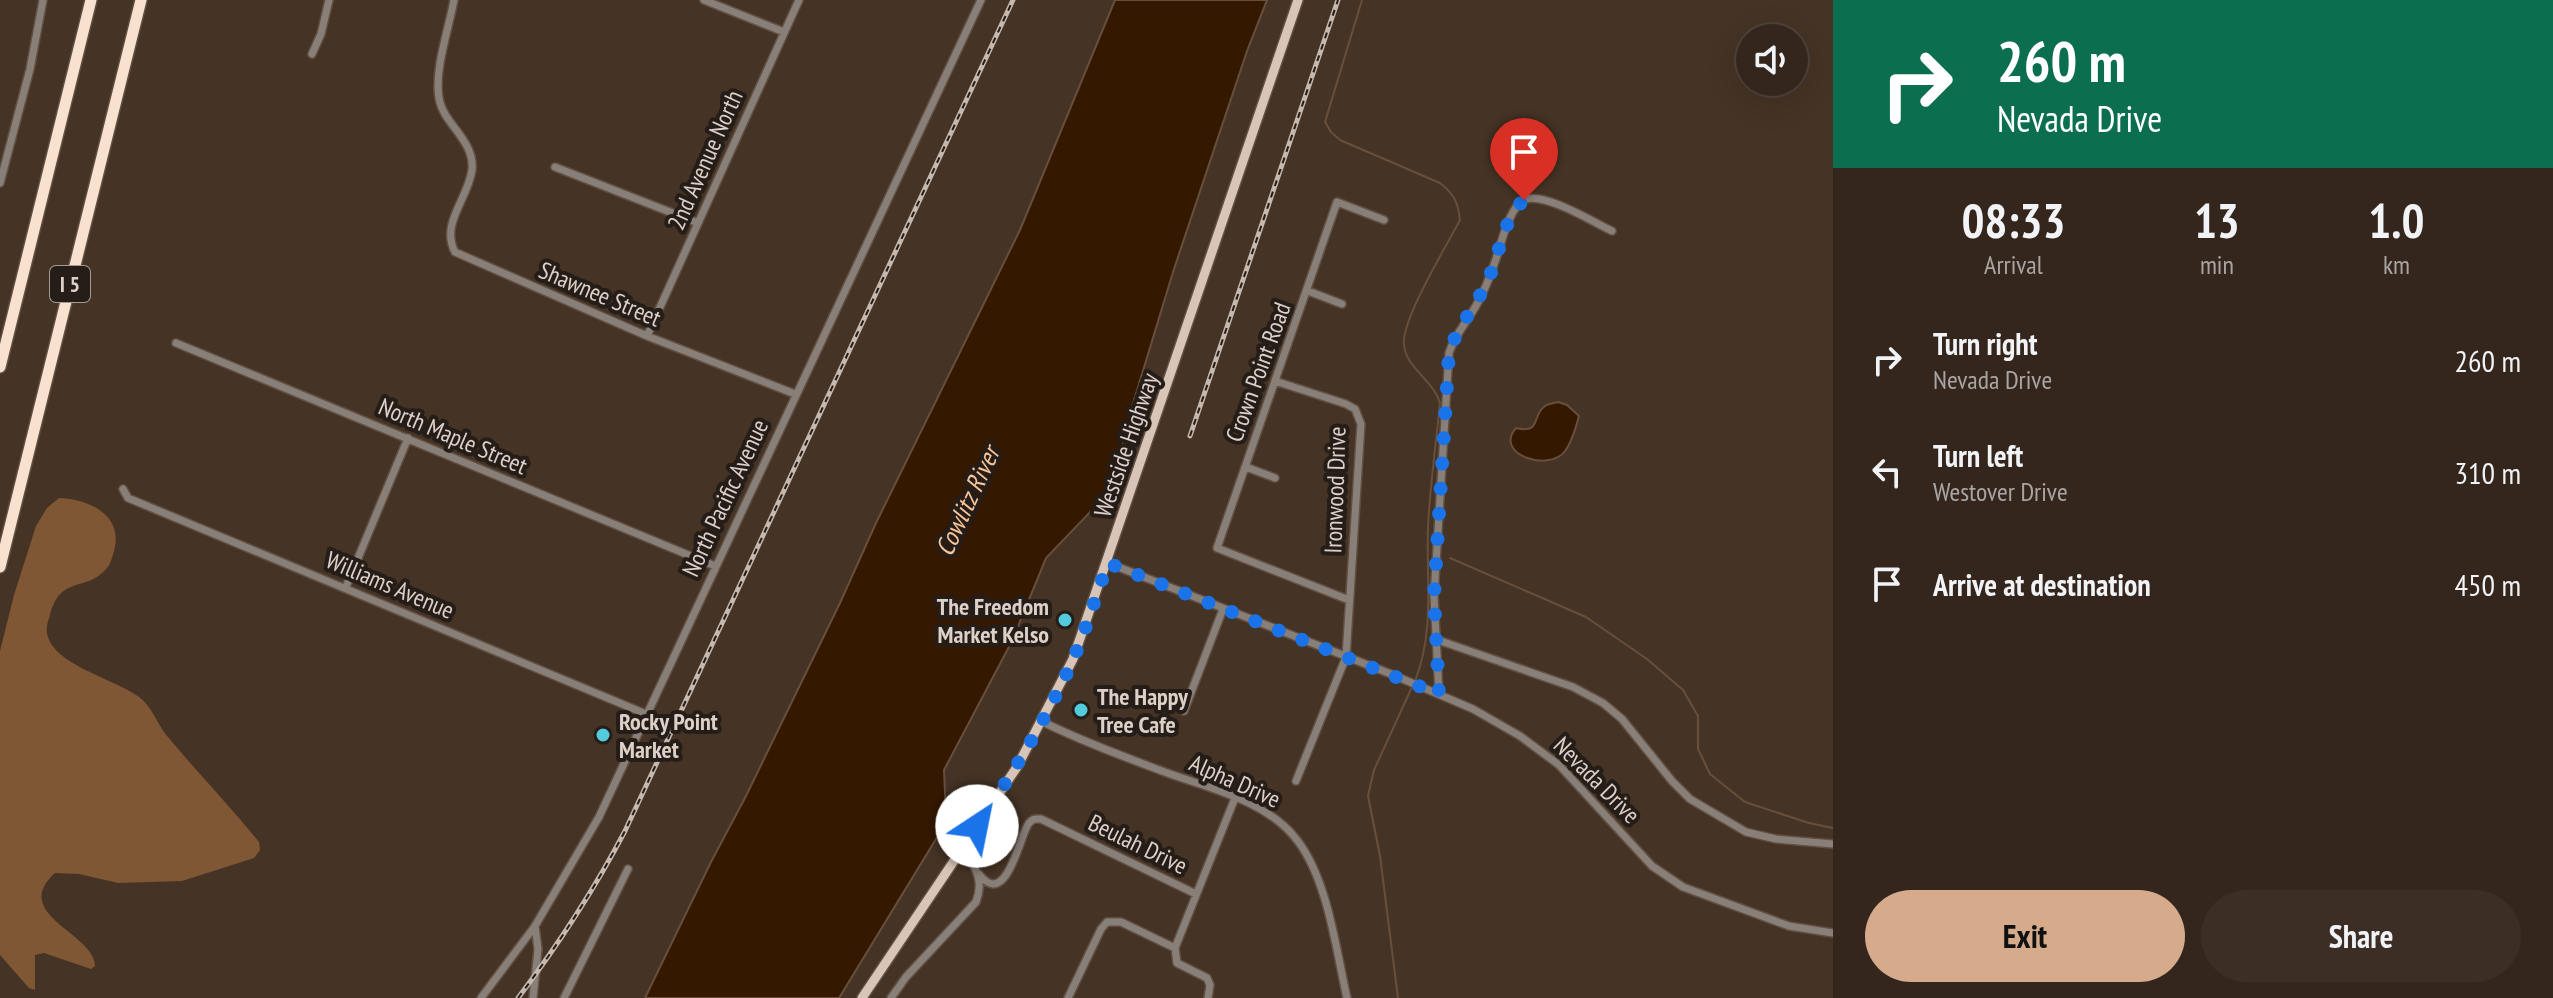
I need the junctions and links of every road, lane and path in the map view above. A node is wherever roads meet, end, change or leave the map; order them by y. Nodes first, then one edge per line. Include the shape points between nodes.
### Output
1 (43, 0) edge
2 (91, 0) edge
3 (141, 0) edge
4 (329, 0) edge
5 (454, 0) edge
6 (704, 0) edge
7 (799, 0) edge
8 (981, 0) edge
9 (1298, 0) edge
10 (784, 32) junction
11 (312, 54) dead end
12 (555, 167) dead end
13 (0, 183) edge
14 (1384, 220) dead end
15 (698, 223) junction
16 (1612, 231) dead end
17 (1308, 291) junction
18 (1342, 304) dead end
19 (647, 336) junction
20 (176, 343) dead end
21 (0, 367) edge
22 (1275, 381) junction
23 (795, 394) junction
24 (408, 438) junction
25 (1246, 467) junction
26 (1275, 478) dead end
27 (123, 489) dead end
28 (1108, 563) junction
29 (715, 566) junction
30 (0, 567) edge
31 (346, 587) junction
32 (1349, 600) junction
33 (1223, 609) junction
34 (1435, 639) junction
35 (1346, 657) junction
36 (1439, 694) junction
37 (1184, 711) dead end
38 (646, 714) junction
39 (1043, 722) junction
40 (1296, 781) dead end
41 (1235, 798) junction
42 (1833, 844) edge
43 (963, 847) junction
44 (628, 869) dead end
45 (979, 874) junction
46 (1196, 894) junction
47 (535, 926) junction
48 (1833, 933) edge
49 (1175, 948) junction
50 (481, 998) edge
51 (533, 998) edge
52 (564, 998) edge
53 (862, 998) edge
54 (891, 998) edge
55 (1068, 998) edge
56 (1208, 998) edge
57 (1347, 998) edge

1 - 13 street
2 - 21 highway, I 5
3 - 30 highway, I 5
4 - 11 street
5 - 19 street, Shawnee Street via 439,97 465,142 472,169 449,234 455,252
6 - 10 street
7 - 10 street, 2nd Avenue North
8 - 23 street, North Pacific Avenue
9 - 28 main road, Westside Highway
10 - 15 street, 2nd Avenue North
12 - 15 street
14 - 17 street, Crown Point Road via 1337,202
15 - 19 street, 2nd Avenue North
16 - 34 street via 1562,207 1524,200 1514,208 1490,277 1453,340
17 - 18 street, Crown Point Road
17 - 22 street, Crown Point Road
19 - 23 street, Shawnee Street
20 - 24 street, North Maple Street
22 - 25 street, Crown Point Road
22 - 32 street, Ironwood Drive via 1346,404 1355,409 1361,424
23 - 29 street, North Pacific Avenue
24 - 29 street, North Maple Street
24 - 31 street
25 - 26 street, Crown Point Road
25 - 32 street, Crown Point Road via 1217,548
27 - 31 street, Williams Avenue via 128,498
28 - 33 street, Nevada Drive
28 - 39 main road, Westside Highway
29 - 38 street, North Pacific Avenue
31 - 38 street, Williams Avenue
32 - 35 street, Ironwood Drive
33 - 35 street, Nevada Drive
33 - 37 street
34 - 36 street
34 - 42 street via 1573,687 1603,703 1690,799 1746,832
35 - 36 street, Nevada Drive
35 - 40 street, Ironwood Drive
36 - 48 street, Nevada Drive via 1520,736 1559,765 1652,866 1683,887 1789,926
38 - 47 street, North Pacific Avenue via 599,817
39 - 41 street, Alpha Drive
39 - 43 main road, Westside Highway
41 - 46 street
41 - 57 street, Alpha Drive via 1273,816 1309,860 1324,899
43 - 45 street
43 - 53 main road, Westside Highway
44 - 52 street
45 - 46 street, Beulah Drive via 990,883 1007,874 1029,824 1041,819
45 - 54 street via 973,906
46 - 49 street, Beulah Drive
47 - 50 street, North Pacific Avenue
47 - 51 street
49 - 55 street via 1121,922 1107,922
49 - 56 street via 1177,963 1207,978

